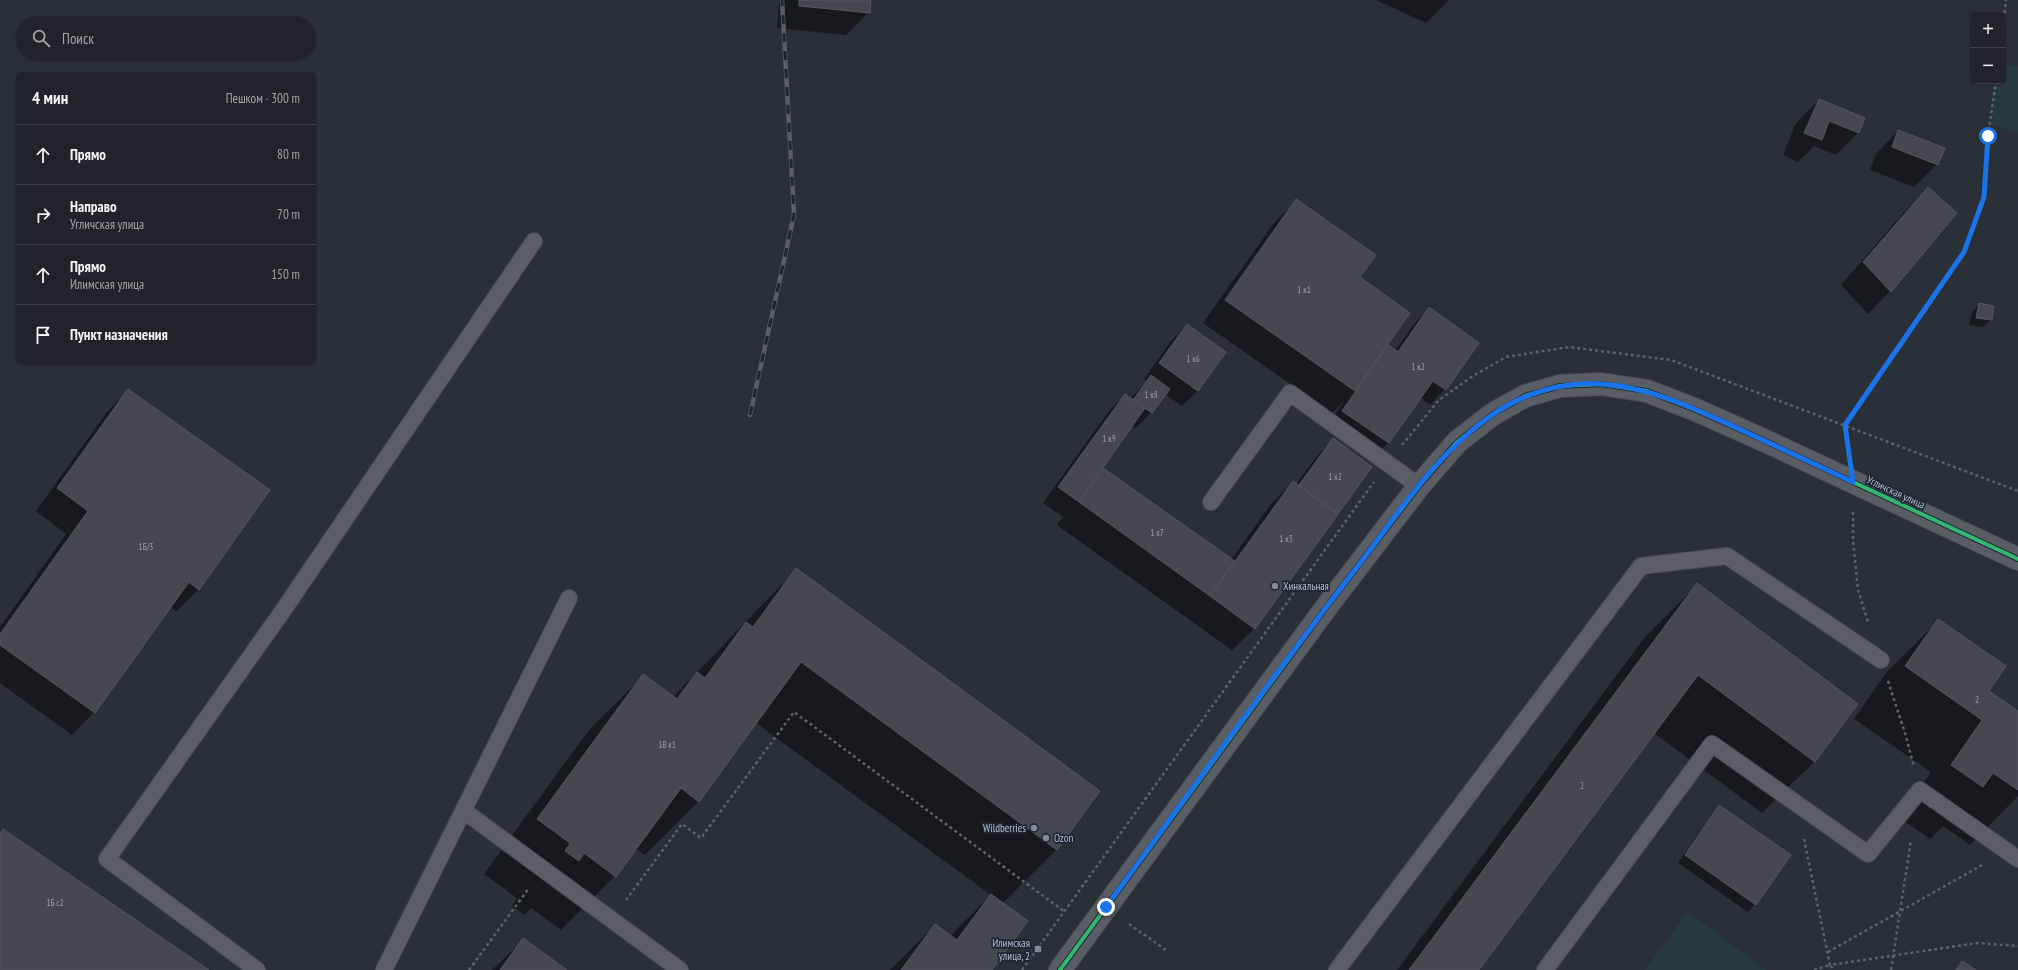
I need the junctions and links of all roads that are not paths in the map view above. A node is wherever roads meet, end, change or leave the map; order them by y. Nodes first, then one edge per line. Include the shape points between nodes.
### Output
1 (534, 241) dead end
2 (1419, 486) junction
3 (1211, 502) dead end
4 (2018, 560) edge
5 (569, 598) dead end
6 (1881, 660) road end
7 (464, 811) junction
8 (2012, 855) edge
9 (257, 970) edge
10 (384, 970) edge
11 (680, 970) edge
12 (1060, 970) edge
13 (1337, 970) edge
14 (1545, 970) edge

1 - 9 lane via 282,612 107,858
2 - 3 lane via 1290,393
2 - 4 street, Угличская улица via 1457,442 1493,414 1525,396 1560,386 1601,384 1648,391 1696,410
2 - 12 street, Угличская улица via 1320,615
5 - 7 lane
6 - 13 lane via 1727,556 1640,566
7 - 10 lane
7 - 11 lane
8 - 14 lane via 1920,790 1868,854 1712,744

